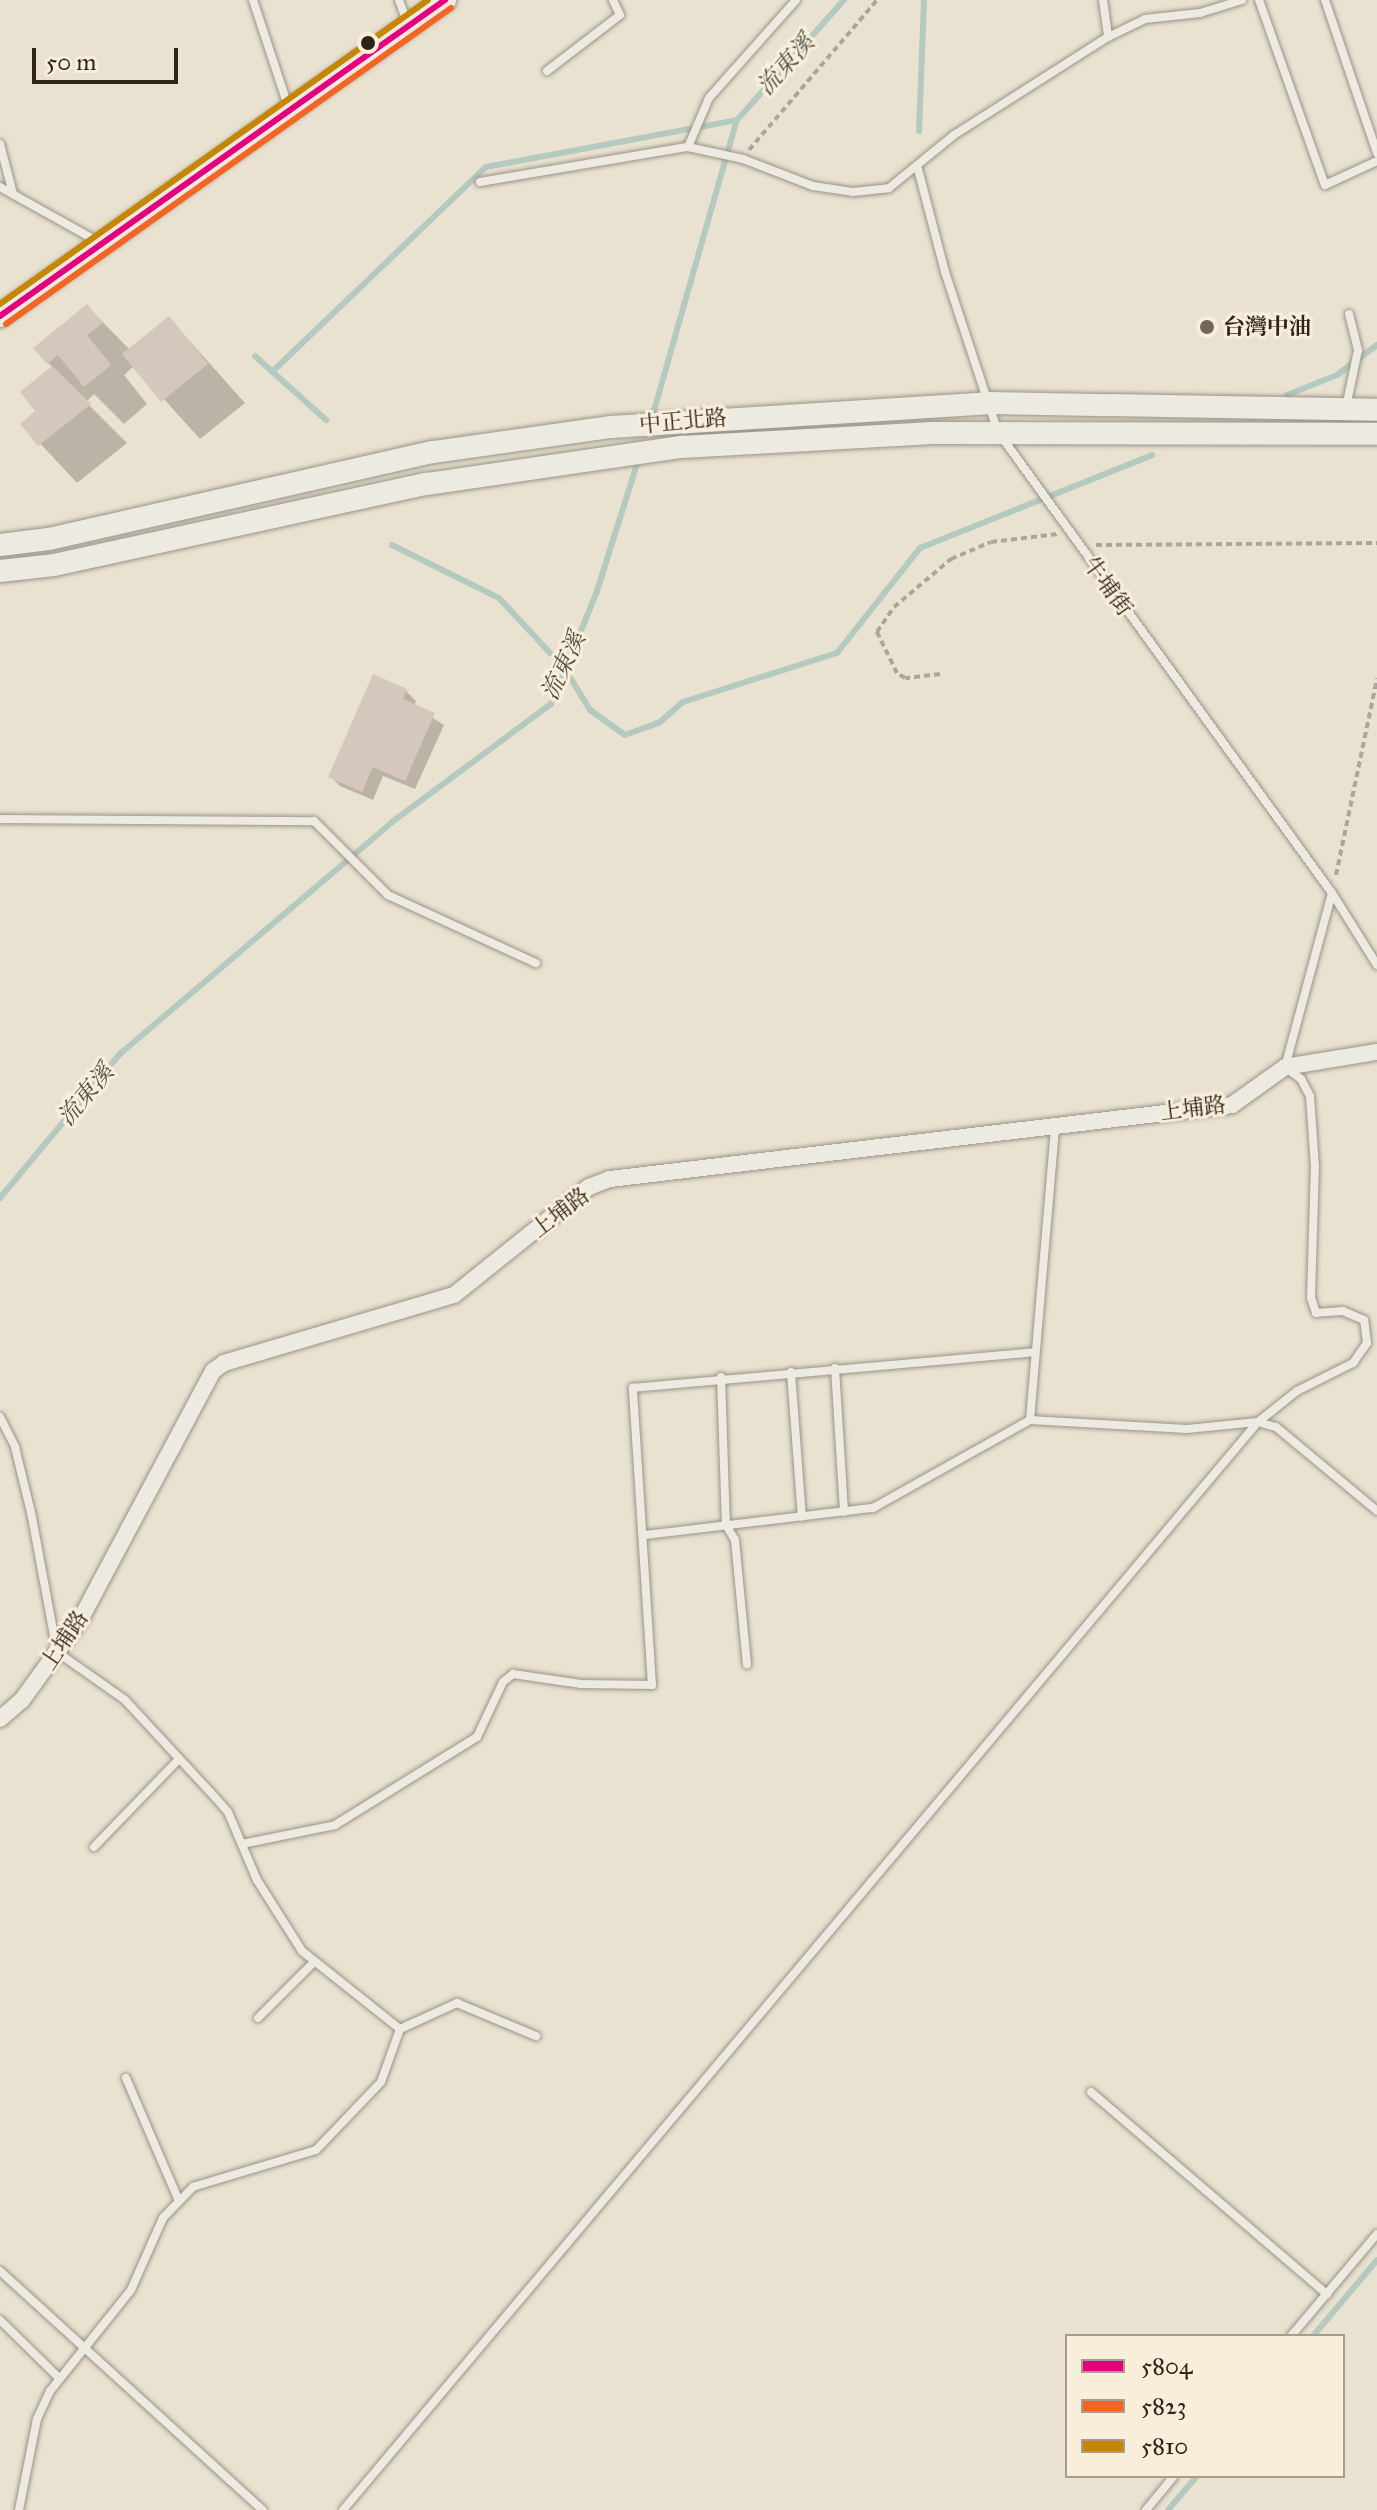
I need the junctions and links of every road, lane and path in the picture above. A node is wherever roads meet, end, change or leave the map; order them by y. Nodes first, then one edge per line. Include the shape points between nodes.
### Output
1 (253, 0) edge
2 (399, 0) edge
3 (445, 0) edge
4 (613, 0) edge
5 (796, 0) edge
6 (877, 0) edge
7 (1103, 0) edge
8 (1242, 0) edge
9 (1259, 0) edge
10 (1325, 0) edge
11 (409, 26) junction
12 (1108, 37) junction
13 (547, 71) dead end
14 (289, 110) junction
15 (0, 144) edge
16 (688, 147) junction
17 (1377, 153) edge
18 (743, 159) junction
19 (1377, 161) edge
20 (918, 169) junction
21 (480, 182) dead end
22 (0, 187) edge
23 (13, 194) junction
24 (100, 243) junction
25 (1349, 314) dead end
26 (0, 316) edge
27 (988, 403) junction
28 (1346, 409) junction
29 (1377, 410) edge
30 (998, 432) junction
31 (1377, 434) edge
32 (1068, 533) junction
33 (1377, 543) edge
34 (0, 545) edge
35 (1081, 550) junction
36 (0, 571) edge
37 (940, 674) dead end
38 (1377, 678) edge
39 (0, 819) edge
40 (1332, 893) junction
41 (536, 963) dead end
42 (1377, 965) edge
43 (1377, 1052) edge
44 (1285, 1067) junction
45 (1055, 1128) junction
46 (1033, 1352) junction
47 (835, 1368) junction
48 (791, 1372) junction
49 (721, 1377) junction
50 (0, 1417) edge
51 (1030, 1420) junction
52 (1258, 1422) junction
53 (1377, 1511) edge
54 (844, 1512) junction
55 (802, 1517) junction
56 (726, 1525) junction
57 (645, 1535) junction
58 (57, 1652) junction
59 (747, 1664) dead end
60 (0, 1719) edge
61 (178, 1760) junction
62 (242, 1844) junction
63 (94, 1847) dead end
64 (314, 1962) junction
65 (258, 2018) dead end
66 (400, 2029) junction
67 (536, 2036) dead end
68 (126, 2078) dead end
69 (1091, 2092) dead end
70 (178, 2199) junction
71 (1377, 2234) edge
72 (0, 2271) edge
73 (1327, 2294) junction
74 (0, 2320) edge
75 (1293, 2334) edge
76 (80, 2348) junction
77 (59, 2378) junction
78 (1172, 2478) edge
79 (20, 2506) edge
80 (9, 2510) edge
81 (263, 2510) edge
82 (343, 2510) edge
83 (1146, 2510) edge

1 - 14 lane
2 - 11 lane
3 - 11 main road
4 - 13 lane via 620,15
5 - 16 lane via 709,98
6 - 18 path
7 - 12 lane
8 - 12 lane via 1200,13 1145,19
9 - 19 lane via 1325,185
10 - 17 lane
11 - 14 main road
12 - 20 lane via 954,135
14 - 24 main road
15 - 23 lane
16 - 18 lane
16 - 21 lane
18 - 20 lane via 813,186 853,192 889,188
20 - 27 lane, 牛埔街
22 - 23 lane
23 - 24 lane
24 - 26 main road
25 - 28 lane via 1358,350
27 - 28 main road, 中正北路
27 - 30 lane, 牛埔街
27 - 34 main road, 中正北路 via 611,427 433,452 49,539
28 - 29 main road, 中正北路
30 - 31 main road, 中正北路
30 - 32 lane, 牛埔街
30 - 36 main road, 中正北路 via 842,435 591,458 427,484 54,565
32 - 35 lane, 牛埔街
32 - 37 path via 991,542 951,559 894,607 877,632 891,663 905,678
33 - 35 path via 1138,544
35 - 40 lane, 牛埔街
38 - 40 path
39 - 41 lane via 314,821 388,895
40 - 42 lane, 牛埔街
40 - 44 lane
43 - 44 street, 上埔路
44 - 45 street, 上埔路 via 1232,1105
44 - 52 lane via 1301,1079 1310,1096 1316,1222 1311,1298 1316,1313 1343,1311 1364,1320 1367,1343 1353,1363 1297,1391
45 - 46 lane
45 - 58 street, 上埔路 via 610,1179 589,1187 454,1295 224,1363 213,1371 80,1620
46 - 47 lane
46 - 51 lane
47 - 48 lane
47 - 54 lane
48 - 49 lane
48 - 55 lane
49 - 56 lane
49 - 57 lane via 633,1388
50 - 58 lane via 15,1447 35,1529
51 - 52 lane via 1187,1429
51 - 54 lane via 873,1508
52 - 53 lane via 1276,1427
52 - 82 lane
54 - 55 lane
55 - 56 lane
56 - 57 lane
56 - 59 lane via 735,1540
57 - 62 lane via 652,1685 581,1684 513,1674 503,1682 477,1737 335,1825
58 - 60 street, 上埔路 via 22,1700
58 - 61 lane via 125,1700
61 - 62 lane via 228,1812
61 - 63 lane
62 - 64 lane via 257,1880
64 - 65 lane
64 - 66 lane via 390,2016
66 - 67 lane via 457,2003
66 - 70 lane via 381,2082 316,2150 193,2187
68 - 70 lane
69 - 73 lane
70 - 76 lane via 163,2218 131,2290
71 - 73 lane
72 - 76 lane
73 - 75 lane
74 - 77 lane
76 - 77 lane
76 - 81 lane
77 - 79 lane via 37,2419
78 - 83 lane
79 - 80 lane

